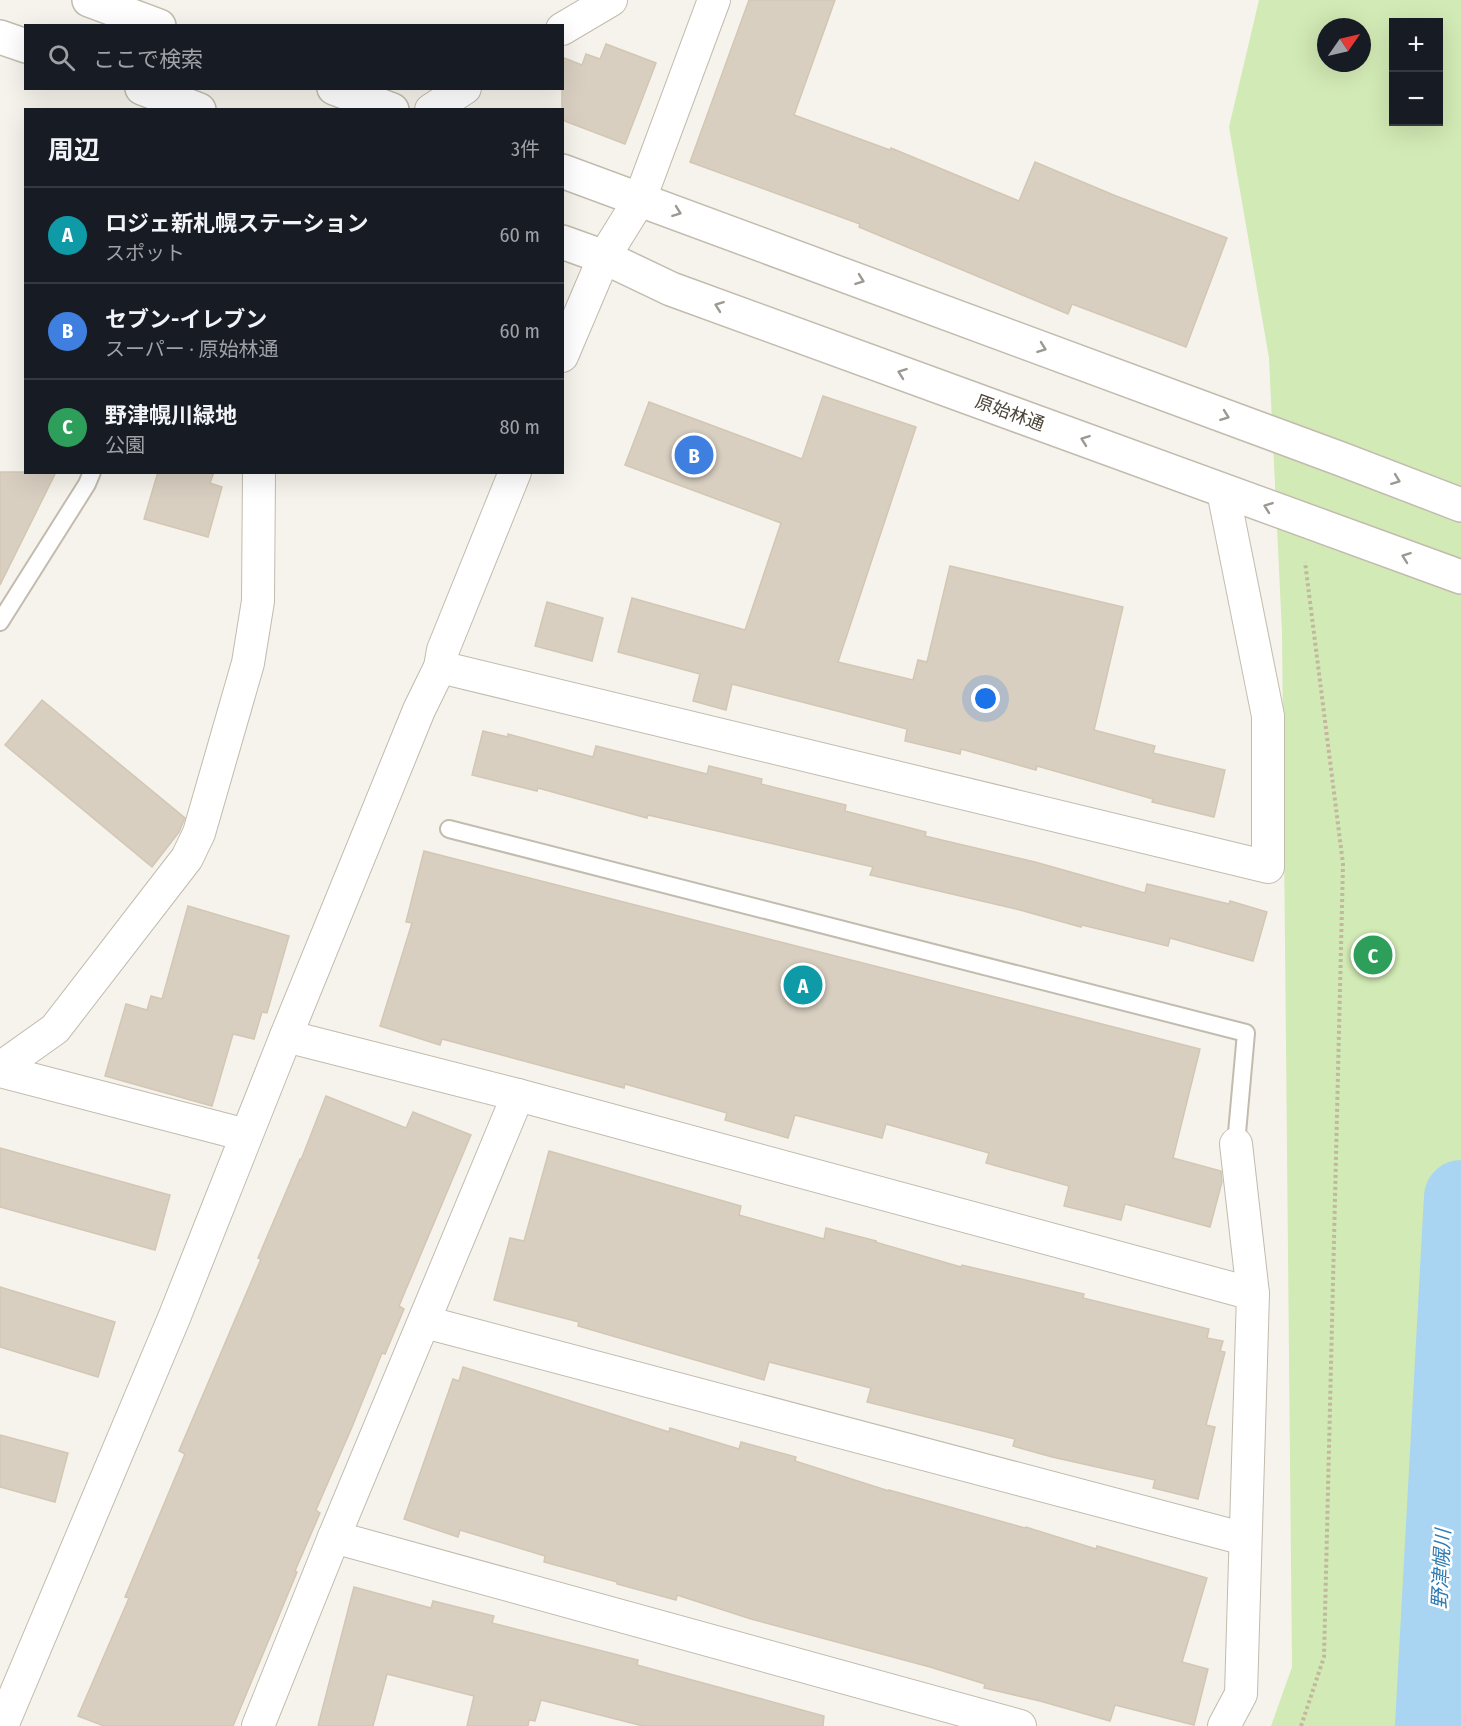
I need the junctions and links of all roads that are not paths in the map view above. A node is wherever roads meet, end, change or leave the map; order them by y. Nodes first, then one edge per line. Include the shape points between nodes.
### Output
1 (89, 0) edge
2 (611, 0) edge
3 (714, 0) edge
4 (154, 24) edge
5 (564, 28) edge
6 (0, 37) edge
7 (24, 45) edge
8 (147, 90) edge
9 (339, 90) edge
10 (462, 90) edge
11 (194, 108) edge
12 (387, 108) edge
13 (434, 108) edge
14 (564, 172) edge
15 (640, 199) junction
16 (564, 243) edge
17 (604, 257) junction
18 (564, 351) edge
19 (91, 474) edge
20 (260, 474) edge
21 (514, 474) edge
22 (1223, 491) junction
23 (1461, 505) edge
24 (1461, 578) edge
25 (0, 622) edge
26 (440, 667) junction
27 (449, 829) dead end
28 (286, 1036) junction
29 (0, 1070) edge
30 (518, 1095) junction
31 (246, 1135) junction
32 (1236, 1144) joint
33 (1253, 1294) junction
34 (425, 1322) junction
35 (334, 1537) junction
36 (1245, 1539) junction
37 (5, 1706) edge
38 (258, 1726) edge
39 (1020, 1726) edge
40 (1224, 1726) edge

1 - 4 street
2 - 5 street
3 - 15 street
6 - 7 street
8 - 11 street
9 - 12 street
10 - 13 street
14 - 15 street
15 - 17 street
15 -> 23 street
16 - 17 street, 原始林通
17 - 18 street
22 -> 17 street, 原始林通 via 671,289
19 - 25 lane
20 - 29 street via 258,601 248,663 199,833 187,858 55,1029
21 - 26 street via 443,650
24 -> 22 street, 原始林通
22 - 26 street via 1269,716 1268,867
26 - 28 street
27 - 32 lane via 1246,1033
28 - 30 street
28 - 31 street
29 - 31 street
30 - 33 street
30 - 34 street
31 - 37 street via 174,1318
32 - 33 street
33 - 36 street
34 - 35 street
34 - 36 street
35 - 38 street
35 - 39 street
36 - 40 street via 1241,1694

